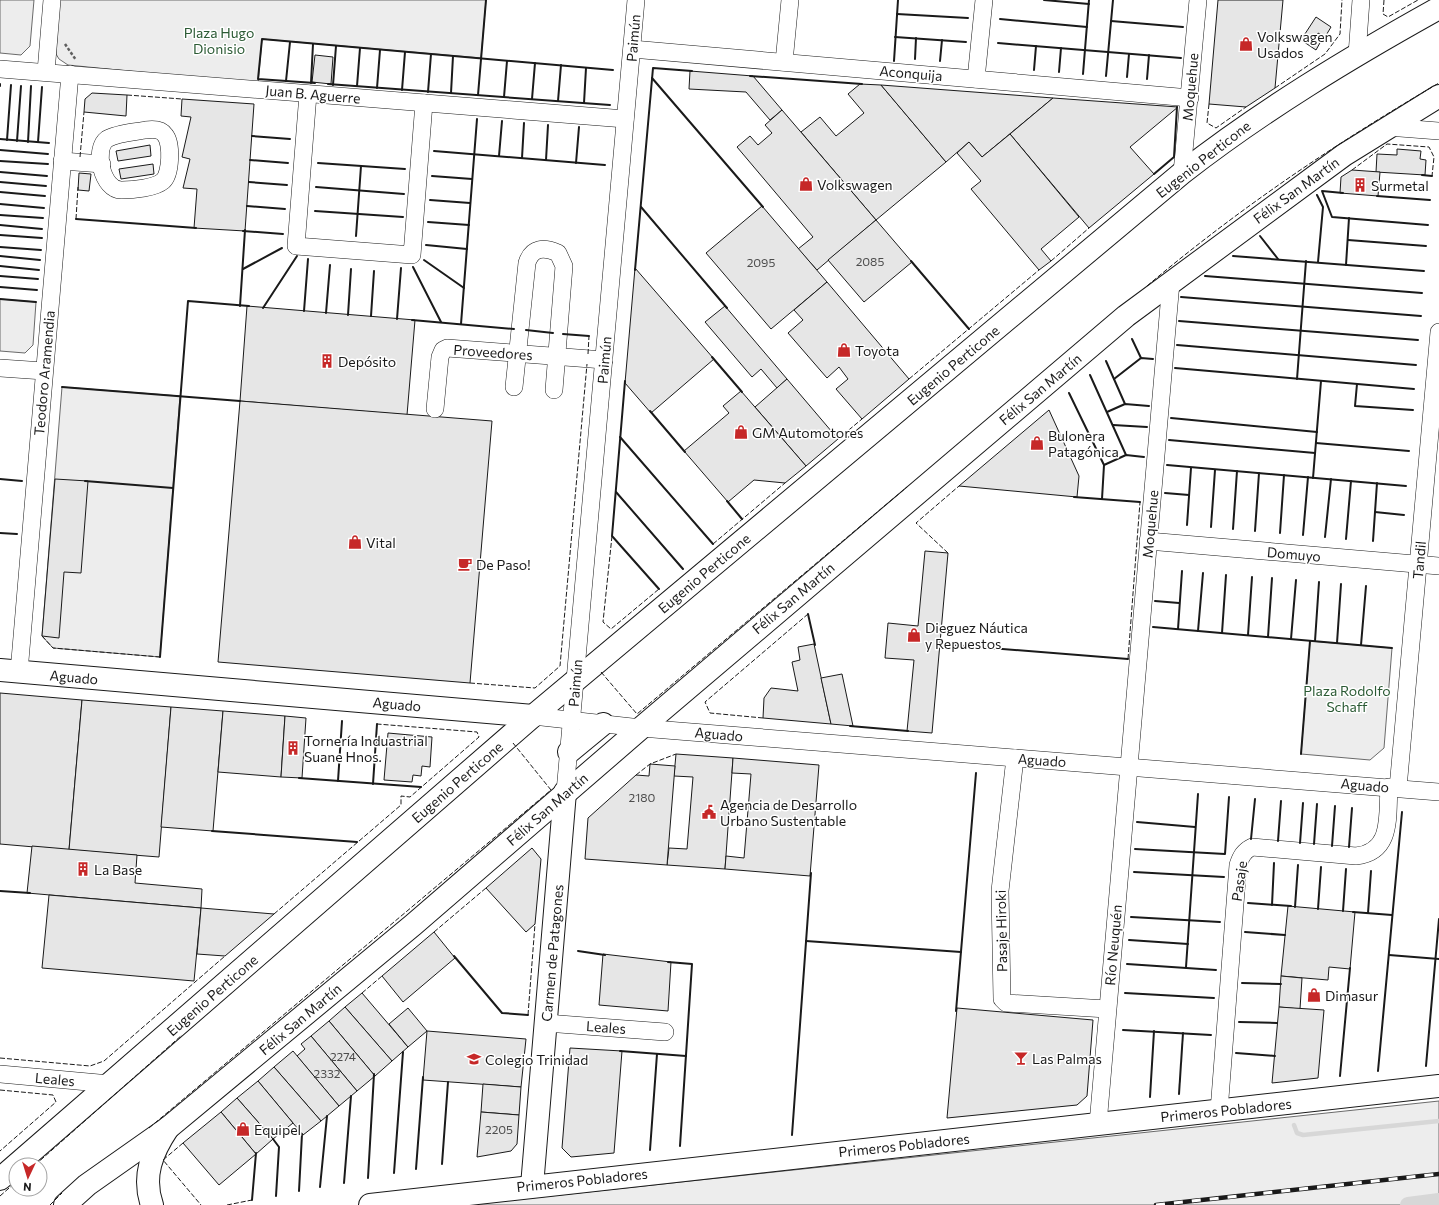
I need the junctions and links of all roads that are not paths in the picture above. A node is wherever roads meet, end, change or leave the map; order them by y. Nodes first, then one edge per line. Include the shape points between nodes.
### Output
1 (52, 0) edge
2 (636, 0) edge
3 (790, 0) edge
4 (984, 0) edge
5 (1198, 0) edge
6 (1361, 0) edge
7 (1439, 8) edge
8 (632, 49) junction
9 (1356, 55) junction
10 (784, 62) junction
11 (74, 68) junction
12 (0, 69) edge
13 (46, 72) junction
14 (976, 79) junction
15 (308, 94) junction
16 (1439, 96) edge
17 (1190, 98) junction
18 (424, 103) junction
19 (625, 119) junction
20 (1387, 127) junction
21 (1439, 131) edge
22 (62, 161) junction
23 (102, 164) junction
24 (1182, 174) junction
25 (1171, 282) junction
26 (1439, 332) edge
27 (518, 353) junction
28 (557, 356) junction
29 (604, 360) junction
30 (0, 368) edge
31 (44, 371) junction
32 (514, 387) dead end
33 (554, 390) dead end
34 (1436, 403) edge
35 (435, 409) dead end
36 (1148, 541) junction
37 (1418, 565) junction
38 (1439, 566) edge
39 (9, 671) edge
40 (575, 682) junction
41 (534, 716) junction
42 (572, 721) junction
43 (603, 724) junction
44 (641, 728) junction
45 (569, 752) junction
46 (1015, 758) junction
47 (1128, 766) junction
48 (1394, 788) junction
49 (566, 792) junction
50 (1439, 792) edge
51 (1107, 1009) junction
52 (546, 1023) junction
53 (665, 1032) dead end
54 (0, 1074) edge
55 (110, 1084) junction
56 (1439, 1086) edge
57 (1219, 1111) junction
58 (1098, 1124) junction
59 (168, 1128) junction
60 (0, 1179) edge
61 (532, 1186) junction
62 (65, 1205) edge
63 (152, 1205) edge
64 (370, 1205) edge

1 - 13 street
2 - 8 street, Paimún
3 - 10 street
4 - 14 street
5 - 17 street, Moquehue
6 - 9 street
7 - 9 main road, Eugenio Perticone
8 - 10 street, Aconquija
8 - 19 street, Paimún
9 - 24 main road, Eugenio Perticone via 1271,107
10 - 14 street, Aconquija
11 - 13 street, Juan B. Aguerre
11 - 15 street, Juan B. Aguerre
11 - 22 street, Teodoro Aramendia
12 - 13 street, Juan B. Aguerre
14 - 17 street, Aconquija
15 - 18 street, Juan B. Aguerre
15 - 18 street via 296,246 412,255
16 - 20 main road, Félix San Martín
17 - 24 street, Moquehue
18 - 19 street, Juan B. Aguerre
19 - 29 street, Paimún
20 - 21 street
20 - 25 main road, Félix San Martín via 1320,172
22 - 23 street
22 - 31 street, Teodoro Aramendia
23 - 23 street via 105,181 117,190 162,183 168,174 168,140 162,132 152,129 112,137 102,148
24 - 40 main road, Eugenio Perticone
25 - 36 street, Moquehue
25 - 44 main road, Félix San Martín via 1111,328
26 - 34 street, Tandil
27 - 28 street, Proveedores
27 - 28 street via 527,262 533,252 545,249 558,253 564,266
27 - 32 street
27 - 35 street, Proveedores via 451,348 443,350 440,357
28 - 29 street, Proveedores
28 - 33 street
29 - 40 street, Paimún
30 - 31 street
31 - 39 street, Teodoro Aramendia
34 - 37 street, Tandil
36 - 37 street, Domuyo
36 - 47 street, Moquehue
37 - 38 street, Domuyo
37 - 48 street, Tandil
39 - 41 main road, Aguado
40 - 41 main road, Eugenio Perticone
40 - 42 street, Paimún
41 - 42 street, Aguado
41 - 55 main road, Eugenio Perticone
42 - 43 street, Aguado
42 - 45 street, Carmen de Patagones
43 - 44 street, Aguado
43 - 45 main road
44 - 46 street, Aguado
44 - 49 main road, Félix San Martín
45 - 49 street, Carmen de Patagones
46 - 47 street, Aguado
46 - 51 street, Pasaje Hiroki via 1000,891 1002,999 1006,1003
47 - 48 street, Aguado
47 - 51 street, Río Neuquén
48 - 50 street, Aguado
48 - 57 street, Pasaje via 1385,835 1373,852 1356,856 1252,847 1240,858
49 - 52 main road, Carmen de Patagones
49 - 59 main road, Félix San Martín via 413,925
51 - 58 street, Río Neuquén
52 - 53 street, Leales
52 - 61 main road, Carmen de Patagones
54 - 55 street, Leales
55 - 60 main road, Eugenio Perticone
56 - 57 main road, Primeros Pobladores
57 - 58 main road, Primeros Pobladores
58 - 61 main road, Primeros Pobladores
59 - 62 main road, Félix San Martín via 87,1185
59 - 63 main road, Félix San Martín via 158,1142 149,1165 147,1185
61 - 64 main road, Primeros Pobladores

